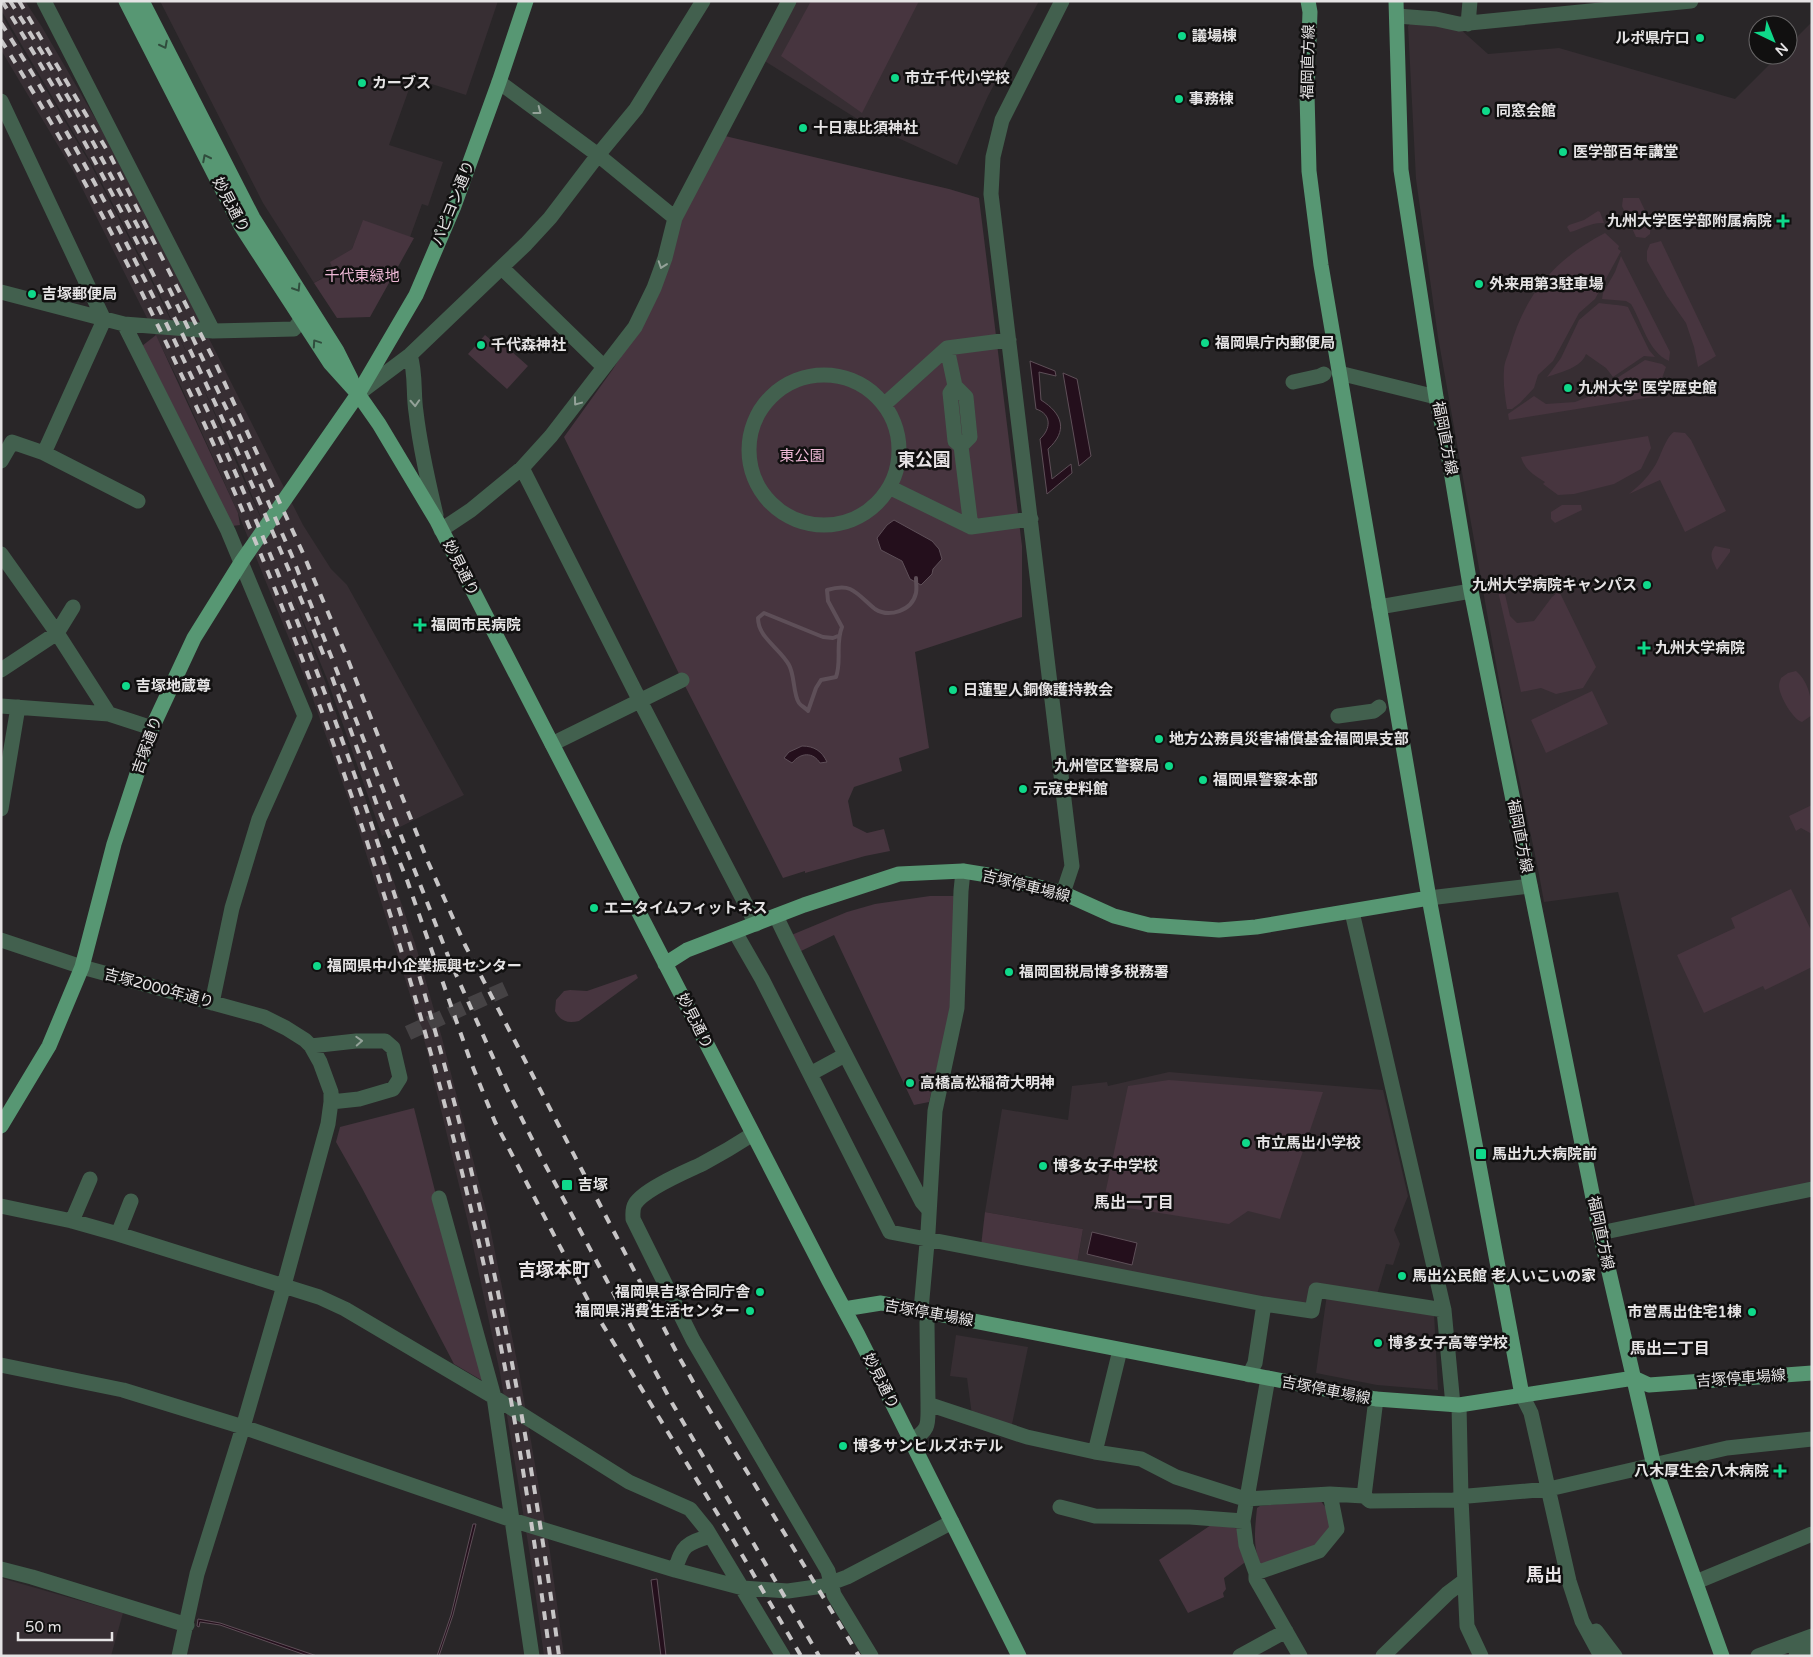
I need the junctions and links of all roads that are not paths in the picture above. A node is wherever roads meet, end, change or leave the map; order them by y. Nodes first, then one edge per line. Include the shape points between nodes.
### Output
1 (44, 1) edge
2 (126, 1) edge
3 (142, 1) edge
4 (526, 1) edge
5 (703, 1) edge
6 (790, 1) edge
7 (1062, 1) edge
8 (1308, 1) edge
9 (1470, 1) edge
10 (1690, 1) edge
11 (1574, 7) edge
12 (1396, 8) edge
13 (1468, 24) junction
14 (499, 82) junction
15 (1, 100) edge
16 (598, 155) junction
17 (675, 218) junction
18 (502, 268) junction
19 (1, 292) edge
20 (104, 320) junction
21 (301, 320) junction
22 (124, 324) junction
23 (213, 331) junction
24 (1009, 340) junction
25 (947, 348) junction
26 (410, 354) junction
27 (604, 367) junction
28 (1339, 373) junction
29 (1324, 374) dead end
30 (1293, 382) dead end
31 (358, 394) junction
32 (1436, 397) junction
33 (886, 402) junction
34 (44, 453) junction
35 (1, 461) edge
36 (522, 468) junction
37 (891, 488) junction
38 (138, 501) dead end
39 (1031, 519) junction
40 (439, 525) junction
41 (971, 527) junction
42 (1, 554) edge
43 (242, 561) junction
44 (1471, 591) junction
45 (73, 607) dead end
46 (1379, 608) junction
47 (57, 633) junction
48 (1, 670) edge
49 (682, 680) dead end
50 (640, 701) junction
51 (1, 706) edge
52 (18, 707) junction
53 (1379, 708) dead end
54 (109, 714) junction
55 (1338, 716) dead end
56 (152, 728) junction
57 (552, 744) junction
58 (1, 809) edge
59 (963, 871) junction
60 (1530, 886) junction
61 (1063, 893) junction
62 (1428, 898) junction
63 (1352, 912) junction
64 (776, 916) junction
65 (756, 924) junction
66 (735, 932) junction
67 (1, 940) edge
68 (665, 964) junction
69 (82, 967) junction
70 (212, 1002) junction
71 (311, 1046) junction
72 (845, 1055) junction
73 (810, 1074) junction
74 (331, 1102) junction
75 (1, 1126) edge
76 (753, 1134) junction
77 (90, 1179) dead end
78 (1812, 1190) edge
79 (439, 1198) dead end
80 (131, 1201) dead end
81 (1, 1206) edge
82 (929, 1210) junction
83 (72, 1221) junction
84 (1600, 1233) junction
85 (118, 1234) junction
86 (927, 1240) junction
87 (284, 1286) junction
88 (1264, 1304) junction
89 (844, 1310) junction
90 (1444, 1310) junction
91 (925, 1311) junction
92 (1120, 1350) junction
93 (1, 1365) edge
94 (1812, 1373) edge
95 (1249, 1375) junction
96 (1268, 1378) junction
97 (1634, 1378) junction
98 (1522, 1395) junction
99 (494, 1398) junction
100 (1376, 1399) junction
101 (928, 1404) junction
102 (1456, 1405) junction
103 (243, 1427) junction
104 (1812, 1439) edge
105 (911, 1441) junction
106 (1095, 1452) junction
107 (1654, 1466) junction
108 (1549, 1489) junction
109 (1330, 1494) junction
110 (1364, 1496) junction
111 (1461, 1498) junction
112 (1246, 1499) junction
113 (1060, 1507) dead end
114 (512, 1520) junction
115 (1243, 1521) junction
116 (952, 1522) junction
117 (1812, 1534) edge
118 (710, 1536) junction
119 (1, 1569) edge
120 (675, 1570) junction
121 (1256, 1573) junction
122 (1464, 1582) junction
123 (1696, 1582) junction
124 (832, 1583) junction
125 (744, 1588) junction
126 (1582, 1621) junction
127 (187, 1625) junction
128 (1286, 1631) junction
129 (1812, 1636) edge
130 (1812, 1649) edge
131 (179, 1656) edge
132 (532, 1656) edge
133 (783, 1656) edge
134 (871, 1656) edge
135 (1019, 1656) edge
136 (1240, 1656) edge
137 (1300, 1656) edge
138 (1383, 1656) edge
139 (1481, 1656) edge
140 (1602, 1656) edge
141 (1615, 1656) edge
142 (1722, 1656) edge
143 (1758, 1656) edge
144 (1796, 1656) edge

1 - 23 street
21 -> 2 main road, 妙見通り via 241,226
3 -> 31 main road, 妙見通り via 253,218 337,351
4 - 14 main road, パピヨン通り
5 - 16 street via 636,109
6 - 17 street
7 - 24 street via 1002,120 993,157 991,194
8 - 28 main road, 福岡直方線 via 1309,171
9 - 13 street
10 - 11 street
11 - 13 street
12 - 13 street
12 - 32 main road, 福岡直方線 via 1402,170
14 -> 16 street
14 - 31 main road, パピヨン通り via 454,206 416,295
15 - 20 street
16 - 17 street
16 - 18 street via 550,218
17 -> 27 street via 654,288 635,327
18 - 26 street
18 - 27 street
19 - 20 street
20 - 22 street
20 - 34 street
21 - 23 street via 294,329
31 -> 21 main road, 妙見通り via 330,363
22 - 23 street
22 - 43 street
24 - 25 street
24 - 39 street
25 - 33 street
25 - 41 street via 955,386 950,393 955,441 961,446
26 - 31 street
26 -> 40 street via 415,374 419,435
27 -> 36 street
28 - 32 street
28 - 46 main road, 福岡直方線
29 - 30 street
31 - 40 main road, 妙見通り via 382,428
31 - 43 main road, 吉塚通り
32 - 44 main road, 福岡直方線
33 - 37 street via 897,428 900,454
33 - 37 street via 857,381 832,374 817,374 792,381 765,402 752,424 748,462 757,487 774,508 797,521 836,525 861,516
34 - 35 street via 12,442
34 - 38 street
36 - 40 street via 471,510
36 - 50 street
37 - 41 street
39 - 41 street
39 - 61 street via 1072,866
40 - 57 main road, 妙見通り
42 - 47 street
43 - 56 main road, 吉塚通り via 194,638
43 - 70 street via 305,716 259,819 232,908
44 - 46 street
44 - 60 main road, 福岡直方線
45 - 47 street
46 - 62 main road, 福岡直方線
47 - 48 street
47 - 54 street
49 - 50 street
50 - 57 street
50 - 65 street
51 - 52 street
52 - 54 street
52 - 58 street
53 - 55 street
54 - 56 street
56 - 69 main road, 吉塚通り via 114,844
57 - 68 main road, 妙見通り
59 - 61 main road, 吉塚停車場線
59 - 64 main road, 吉塚停車場線 via 899,874
59 - 82 street via 957,1008 934,1111
60 - 62 street
60 - 84 main road, 福岡直方線
61 - 63 main road, 吉塚停車場線 via 1114,916 1150,925 1219,930
62 - 63 main road, 吉塚停車場線
62 - 98 main road, 福岡直方線
63 - 90 street
64 - 65 main road, 吉塚停車場線
64 - 72 street
65 - 66 main road, 吉塚停車場線
66 - 68 main road, 吉塚停車場線 via 687,950
66 - 73 street
67 - 69 street, 吉塚2000年通り
68 - 76 main road, 妙見通り
69 - 70 street, 吉塚2000年通り
69 - 75 main road, 吉塚通り via 48,1046
70 - 71 street, 吉塚2000年通り via 264,1018 286,1028
71 - 74 street via 331,1092
71 -> 74 street via 385,1041 393,1048 400,1078 393,1089 358,1099
72 - 73 street
72 - 82 street
73 - 86 street via 890,1232
74 - 87 street via 328,1124
76 - 89 main road, 妙見通り
76 - 124 street via 654,1189 636,1202 633,1219 693,1340
77 - 83 street
78 - 84 street
79 - 99 street
80 - 85 street
81 - 83 street
82 - 86 street
83 - 85 street
84 - 97 main road, 福岡直方線
85 - 87 street
86 - 88 street
86 - 91 street
87 - 99 street via 319,1297 345,1310
87 - 103 street
88 - 90 street via 1312,1311 1316,1290
88 - 95 street via 1255,1363
89 - 91 main road, 吉塚停車場線 via 881,1303
89 - 105 main road, 妙見通り
90 - 102 street
91 - 92 main road, 吉塚停車場線
91 - 101 street
92 - 95 main road, 吉塚停車場線
92 - 106 street
93 - 103 street via 123,1390
94 - 97 main road, 吉塚停車場線 via 1649,1385
95 - 96 main road, 吉塚停車場線
96 - 100 main road, 吉塚停車場線
96 - 112 street
97 - 98 main road, 吉塚停車場線
97 - 107 main road, 福岡直方線
98 - 102 main road, 吉塚停車場線
98 - 108 street via 1531,1413
99 - 114 street
99 - 118 street via 629,1482 690,1509
100 - 102 main road, 吉塚停車場線
100 - 110 street
101 - 105 street via 928,1424 924,1433
101 - 106 street via 1027,1437
102 - 111 street
103 - 114 street
103 - 127 street via 197,1574
104 - 107 street via 1728,1448
105 - 116 main road, 妙見通り
106 - 112 street via 1141,1459 1176,1478
107 - 108 street
107 - 123 main road, 福岡直方線
108 - 111 street
108 - 126 street via 1569,1581
109 - 110 street
109 - 112 street
109 - 121 street via 1337,1528 1319,1551
110 - 111 street via 1370,1502
111 - 122 street
112 - 115 street
113 - 115 street via 1095,1516
114 - 120 street
114 - 132 street
115 - 121 street via 1246,1545
116 - 124 street
116 - 135 main road, 妙見通り
117 - 123 street
118 - 120 street via 684,1547
118 - 125 street
119 - 127 street
120 - 125 street
121 - 128 street via 1256,1579
122 - 138 street via 1448,1593
122 - 139 street via 1467,1626
123 - 142 main road, 福岡直方線
124 - 125 street via 788,1591
124 - 134 street via 834,1595
125 - 133 street
126 - 140 street
126 - 141 street via 1599,1633
127 - 131 street
128 - 136 street
128 - 137 street
129 - 143 street
130 - 144 street

